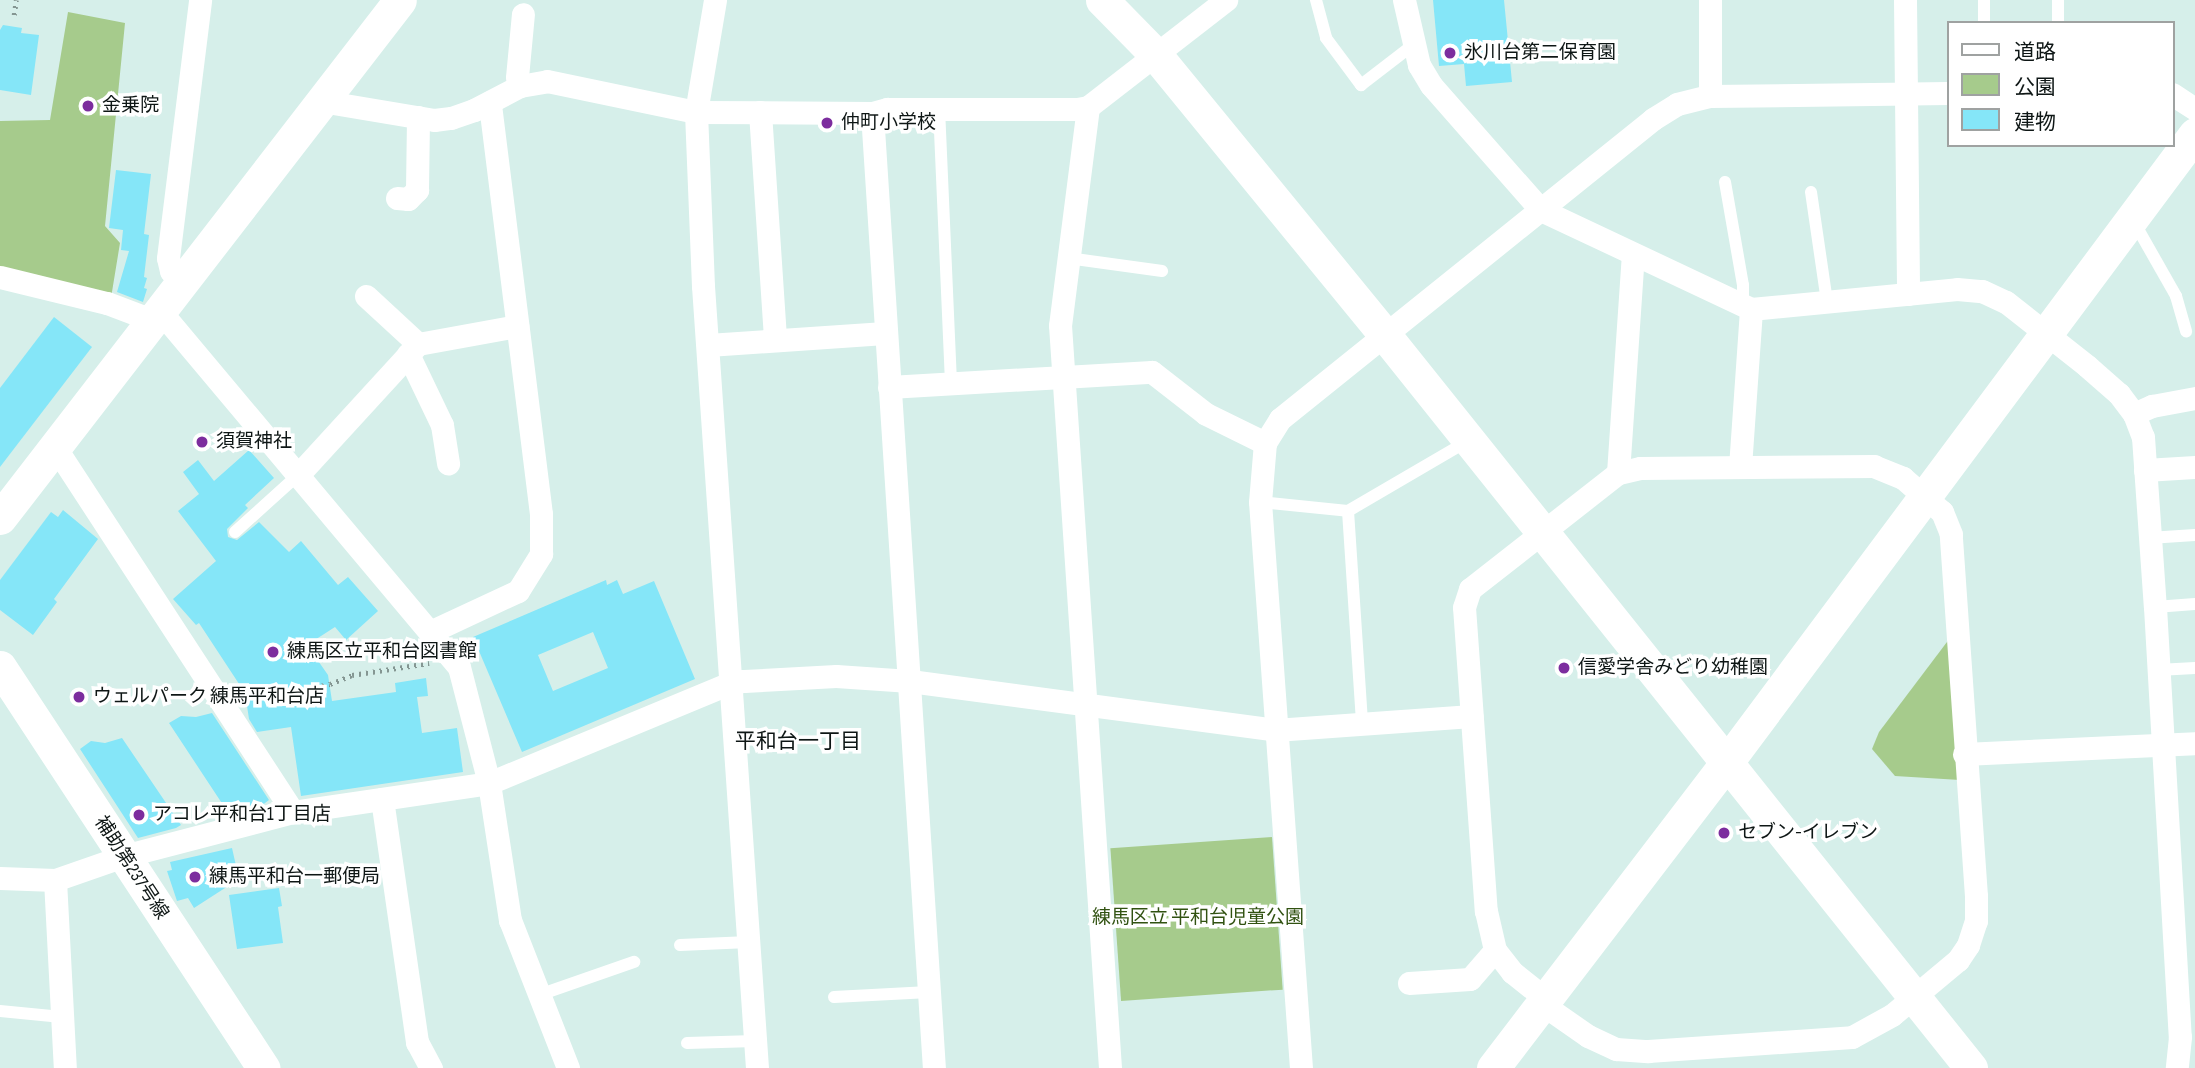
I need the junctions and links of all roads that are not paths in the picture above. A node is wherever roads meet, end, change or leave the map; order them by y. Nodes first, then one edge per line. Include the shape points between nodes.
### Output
1 (200, 0) edge
2 (400, 0) edge
3 (715, 0) edge
4 (1102, 0) edge
5 (1226, 0) edge
6 (1317, 0) edge
7 (1404, 0) edge
8 (1710, 0) edge
9 (1905, 0) edge
10 (1984, 0) edge
11 (2058, 0) edge
12 (523, 14) dead end
13 (1984, 21) edge
14 (2058, 21) edge
15 (1413, 45) junction
16 (1155, 54) junction
17 (520, 86) junction
18 (1946, 93) edge
19 (1906, 94) junction
20 (2174, 95) edge
21 (1710, 96) junction
22 (321, 101) junction
23 (490, 102) junction
24 (1088, 107) junction
25 (939, 108) junction
26 (2195, 109) edge
27 (696, 112) junction
28 (760, 112) junction
29 (872, 113) junction
30 (418, 117) junction
31 (2195, 134) edge
32 (1725, 182) dead end
33 (1811, 192) dead end
34 (397, 198) dead end
35 (1541, 209) junction
36 (2132, 218) junction
37 (1633, 255) junction
38 (1068, 258) junction
39 (1162, 271) dead end
40 (0, 277) edge
41 (181, 280) junction
42 (1908, 294) junction
43 (366, 296) dead end
44 (1827, 302) junction
45 (1747, 308) junction
46 (156, 315) junction
47 (517, 326) junction
48 (2186, 332) dead end
49 (2046, 333) junction
50 (885, 334) junction
51 (1384, 334) junction
52 (775, 339) junction
53 (708, 345) junction
54 (413, 349) junction
55 (1063, 375) junction
56 (951, 383) junction
57 (889, 387) junction
58 (2195, 398) edge
59 (2134, 414) junction
60 (1470, 440) junction
61 (1265, 443) junction
62 (55, 447) junction
63 (448, 464) dead end
64 (1740, 467) junction
65 (2195, 467) edge
66 (2145, 470) junction
67 (1618, 473) junction
68 (298, 475) junction
69 (1925, 497) junction
70 (1260, 502) junction
71 (1348, 511) junction
72 (0, 517) edge
73 (235, 532) dead end
74 (1543, 534) junction
75 (2195, 535) edge
76 (2149, 538) junction
77 (2195, 604) edge
78 (2155, 607) junction
79 (430, 632) junction
80 (0, 667) edge
81 (2195, 668) edge
82 (2158, 670) junction
83 (910, 681) junction
84 (731, 683) junction
85 (1084, 706) junction
86 (1472, 716) junction
87 (1362, 723) junction
88 (1275, 730) junction
89 (2195, 743) edge
90 (2162, 745) junction
91 (1964, 754) junction
92 (1727, 762) junction
93 (489, 783) junction
94 (382, 799) junction
95 (293, 812) junction
96 (124, 856) junction
97 (0, 878) edge
98 (55, 880) junction
99 (749, 942) junction
100 (681, 944) dead end
101 (1495, 950) junction
102 (634, 962) dead end
103 (1409, 983) dead end
104 (929, 992) junction
105 (539, 995) junction
106 (1914, 996) junction
107 (834, 997) dead end
108 (1544, 1001) junction
109 (0, 1011) edge
110 (62, 1017) junction
111 (755, 1041) junction
112 (687, 1043) dead end
113 (1715, 1058) edge
114 (65, 1068) edge
115 (263, 1068) edge
116 (431, 1068) edge
117 (568, 1068) edge
118 (757, 1068) edge
119 (934, 1068) edge
120 (1110, 1068) edge
121 (1301, 1068) edge
122 (1493, 1068) edge
123 (1971, 1068) edge
124 (2177, 1068) edge

1 - 41 street via 168,258 171,271
2 - 22 street
3 - 27 street
4 - 16 street
5 - 16 street
6 - 15 lane via 1326,38 1362,85
7 - 15 street
8 - 21 street
9 - 19 street
10 - 13 lane
11 - 14 lane
12 - 17 street
15 - 35 street via 1431,85
16 - 24 street
16 - 51 street
17 - 23 street
17 - 27 street via 547,81
18 - 19 street
19 - 21 street
19 - 42 street
20 - 26 street
21 - 35 street via 1665,110
22 - 30 street
22 - 41 street
23 - 30 street via 451,118
23 - 47 street
24 - 25 street
24 - 38 street
25 - 29 street via 887,108
25 - 56 lane
27 - 28 street
27 - 53 street
28 - 29 street
28 - 52 street
29 - 50 street
30 - 34 street via 417,190 408,199
31 - 36 street
32 - 45 lane
33 - 44 lane
35 - 37 street
35 - 51 street
36 - 48 lane via 2176,296
36 - 49 street
37 - 45 street
37 - 67 street
38 - 39 lane
38 - 55 street via 1060,325
40 - 46 street
41 - 46 street
42 - 44 street
42 - 49 street via 1982,291 2006,302
43 - 54 street
44 - 45 street
45 - 64 street
46 - 62 street
46 - 68 street
47 - 54 street
47 - 79 street via 541,514 541,554 518,591
49 - 59 street via 2119,394
49 - 69 street
50 - 52 street
50 - 57 street
51 - 60 street
51 - 61 street via 1280,419
52 - 53 street
53 - 84 street
54 - 63 street via 442,425
54 - 68 street
55 - 56 street
55 - 61 street via 1152,372 1206,414
55 - 85 street
56 - 57 street
57 - 83 street
58 - 59 street
59 - 66 street via 2143,437
60 - 71 lane
60 - 74 street
61 - 70 street
62 - 72 street
62 - 95 street
64 - 67 street via 1640,468
64 - 69 street via 1874,466 1903,478
65 - 66 street
66 - 76 street
67 - 74 street
68 - 73 lane
68 - 79 street
69 - 91 street via 1942,513 1951,534
69 - 92 street
70 - 71 lane
70 - 88 street
71 - 87 lane
74 - 86 street via 1470,589 1464,607
74 - 92 street
75 - 76 lane
76 - 78 street
77 - 78 lane
78 - 82 street
79 - 93 street via 459,667
80 - 96 street, 補助第237号線
81 - 82 lane
82 - 90 street
83 - 84 street via 836,676
83 - 85 street
83 - 104 street
84 - 93 street
84 - 99 street
85 - 88 street
85 - 120 street
86 - 87 street
86 - 101 street via 1486,911
87 - 88 street
88 - 121 street
89 - 90 street
90 - 91 street
90 - 124 street via 2180,1037
91 - 106 street via 1976,922 1958,960
92 - 106 street
92 - 108 street
93 - 94 street
93 - 105 street via 510,920
94 - 95 street
94 - 116 street via 417,1042
95 - 96 street
96 - 98 street
96 - 115 street, 補助第237号線
97 - 98 street
98 - 110 street
99 - 100 lane
99 - 111 street
101 - 103 street via 1470,979
101 - 108 street
102 - 105 lane
104 - 107 lane
104 - 119 street
105 - 117 street
106 - 113 street via 1892,1016 1852,1037
106 - 123 street
108 - 113 street via 1587,1035 1616,1049
108 - 122 street
109 - 110 lane
110 - 114 street
111 - 112 lane
111 - 118 street

